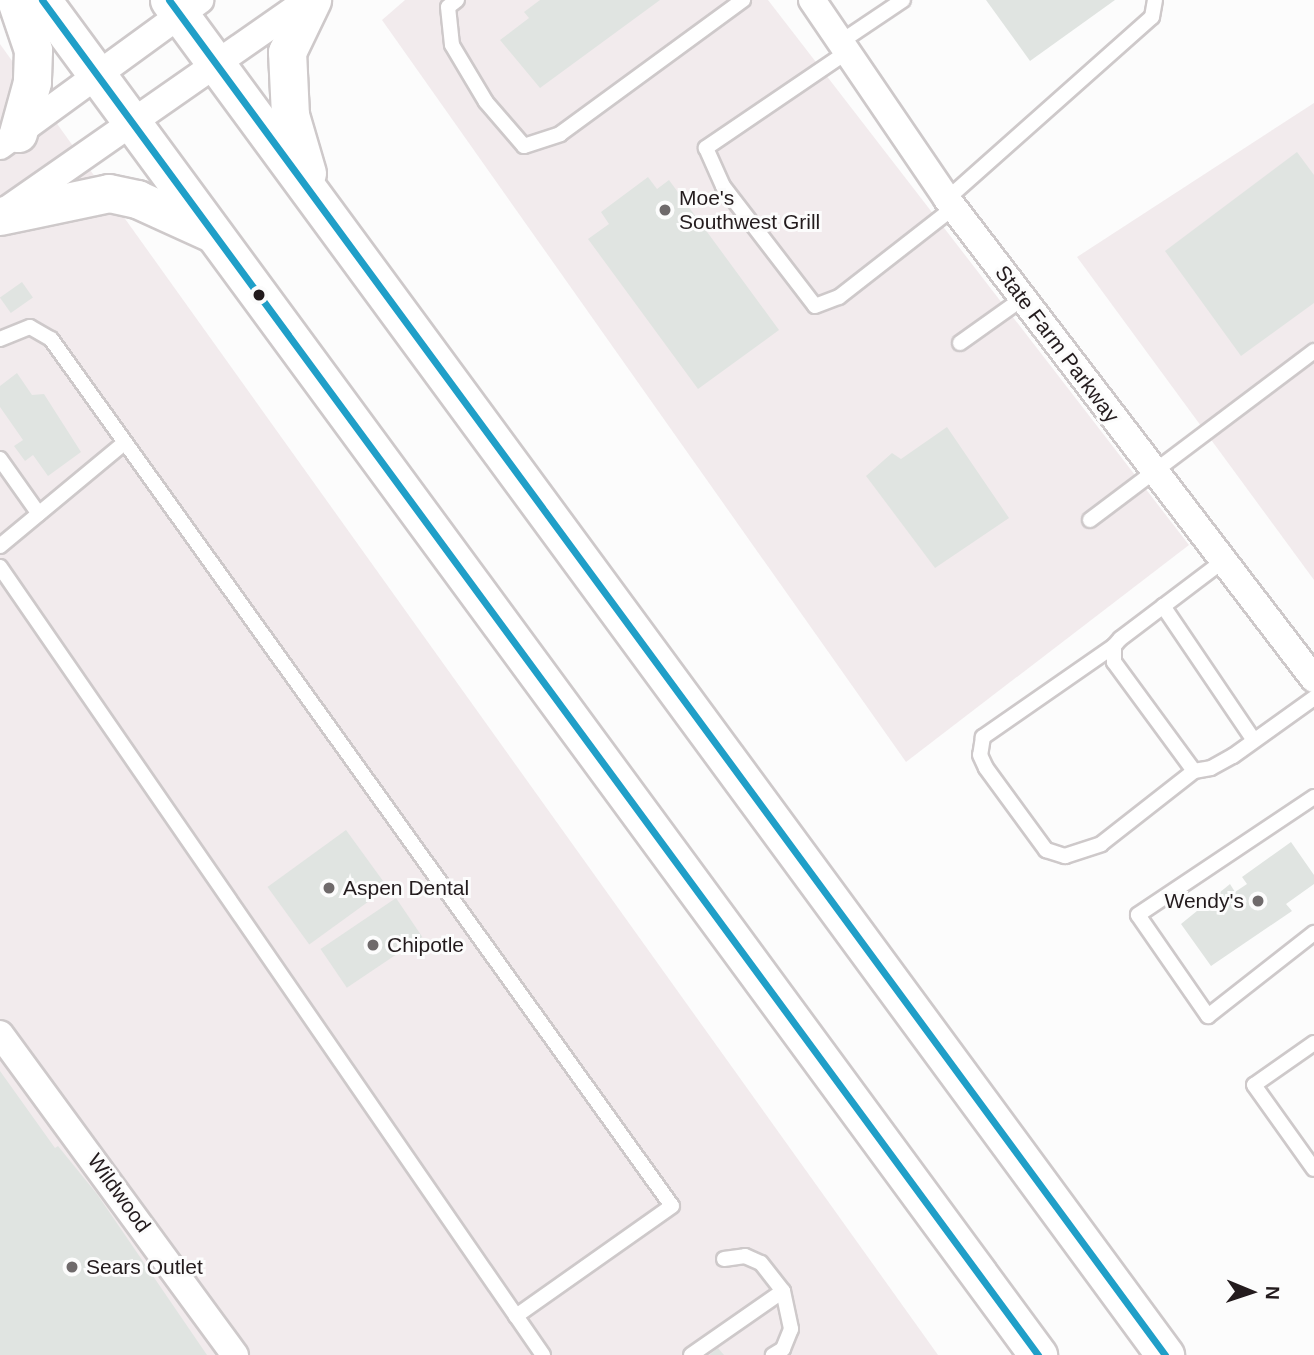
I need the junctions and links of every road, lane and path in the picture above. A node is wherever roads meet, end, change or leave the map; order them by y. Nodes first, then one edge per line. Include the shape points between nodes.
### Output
1 (16, 0) edge
2 (42, 0) edge
3 (310, 0) edge
4 (457, 0) edge
5 (743, 0) edge
6 (812, 0) edge
7 (903, 0) edge
8 (1155, 0) edge
9 (183, 5) edge
10 (724, 5) edge
11 (843, 47) junction
12 (218, 66) junction
13 (97, 75) junction
14 (132, 124) junction
15 (9, 139) edge
16 (313, 195) junction
17 (950, 203) junction
18 (0, 215) edge
19 (213, 233) junction
20 (1023, 298) junction
21 (0, 339) edge
22 (960, 343) dead end
23 (1314, 351) edge
24 (123, 444) junction
25 (0, 459) edge
26 (1155, 472) junction
27 (39, 514) junction
28 (1090, 520) dead end
29 (0, 546) edge
30 (1223, 561) junction
31 (0, 567) edge
32 (1163, 606) junction
33 (1114, 646) junction
34 (1314, 679) edge
35 (1314, 698) edge
36 (1253, 738) junction
37 (1194, 771) junction
38 (1314, 797) edge
39 (1314, 933) edge
40 (0, 1034) edge
41 (1314, 1043) edge
42 (1314, 1169) edge
43 (724, 1259) dead end
44 (783, 1291) junction
45 (516, 1316) junction
46 (235, 1355) edge
47 (543, 1355) edge
48 (691, 1355) edge
49 (773, 1355) edge
50 (1038, 1355) edge
51 (1166, 1355) edge

1 - 15 main road via 33,50 32,82
2 - 13 main road
3 - 12 street
3 - 16 main road via 287,52 290,115
4 - 10 lane via 448,7 452,45 486,102 524,146 560,134
5 - 10 lane
6 - 11 street, State Farm Parkway
7 - 11 lane
8 - 17 lane via 1152,17
9 - 12 main road
9 - 13 street
11 - 17 street, State Farm Parkway
11 - 17 lane via 706,148 723,186 815,306 839,297
12 - 14 street
12 - 16 main road
13 - 14 main road
13 - 15 street
14 - 18 street
14 - 19 main road
16 - 51 main road
17 - 20 street, State Farm Parkway
18 - 19 main road via 109,193 136,199
19 - 50 main road
20 - 22 lane
20 - 26 street, State Farm Parkway
21 - 24 lane via 30,327 51,339
23 - 26 lane
24 - 27 lane
24 - 45 lane via 672,1206
25 - 27 lane
26 - 28 lane
26 - 30 street, State Farm Parkway
27 - 29 lane
30 - 32 lane
30 - 34 street, State Farm Parkway
31 - 45 lane
32 - 33 lane
32 - 36 lane
33 - 37 lane via 1114,662
33 - 37 lane via 983,737 980,755 986,768 1046,850 1065,856 1101,844
35 - 36 lane
36 - 37 lane via 1211,768
38 - 39 lane via 1139,915 1208,1016
40 - 46 street, Wildwood
41 - 42 lane via 1254,1086
43 - 44 lane via 745,1256 761,1263
44 - 48 lane
44 - 49 lane via 791,1329 783,1349
45 - 47 lane

